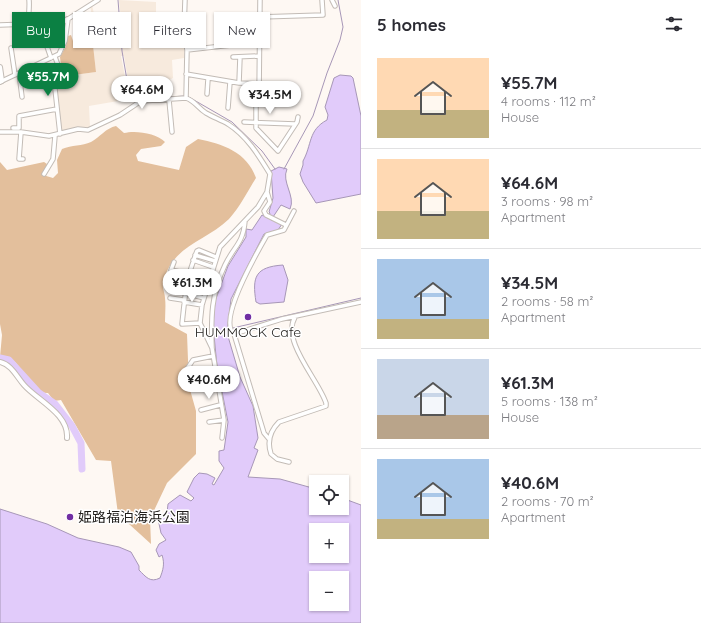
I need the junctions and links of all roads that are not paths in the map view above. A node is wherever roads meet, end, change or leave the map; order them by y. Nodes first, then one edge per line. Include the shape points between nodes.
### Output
1 (29, 0) edge
2 (98, 0) edge
3 (185, 0) edge
4 (260, 0) edge
5 (322, 0) edge
6 (332, 0) edge
7 (335, 6) dead end
8 (29, 12) edge
9 (260, 12) edge
10 (270, 17) edge
11 (68, 19) junction
12 (65, 22) edge
13 (0, 25) edge
14 (12, 25) edge
15 (214, 47) edge
16 (11, 48) dead end
17 (49, 48) edge
18 (259, 48) edge
19 (187, 50) junction
20 (259, 56) junction
21 (53, 57) junction
22 (240, 57) junction
23 (233, 58) dead end
24 (0, 67) edge
25 (17, 74) junction
26 (186, 74) junction
27 (208, 79) junction
28 (1, 82) edge
29 (230, 82) junction
30 (239, 83) junction
31 (259, 84) junction
32 (207, 94) dead end
33 (22, 97) dead end
34 (186, 98) junction
35 (170, 100) junction
36 (228, 108) dead end
37 (56, 109) junction
38 (298, 117) dead end
39 (244, 122) dead end
40 (256, 122) junction
41 (296, 124) junction
42 (13, 128) dead end
43 (0, 132) edge
44 (21, 132) junction
45 (172, 132) dead end
46 (60, 134) junction
47 (55, 136) junction
48 (23, 159) dead end
49 (44, 174) dead end
50 (267, 192) junction
51 (294, 211) dead end
52 (245, 221) junction
53 (286, 226) junction
54 (195, 255) junction
55 (216, 257) junction
56 (193, 260) junction
57 (215, 261) junction
58 (174, 262) dead end
59 (213, 268) junction
60 (188, 274) junction
61 (211, 276) junction
62 (219, 279) junction
63 (173, 290) dead end
64 (185, 293) junction
65 (170, 298) dead end
66 (204, 298) junction
67 (184, 301) junction
68 (361, 302) edge
69 (202, 305) junction
70 (212, 307) junction
71 (295, 317) junction
72 (200, 323) junction
73 (234, 334) junction
74 (212, 348) junction
75 (213, 356) junction
76 (0, 362) edge
77 (187, 369) dead end
78 (216, 374) junction
79 (198, 376) dead end
80 (220, 405) junction
81 (201, 410) dead end
82 (224, 420) junction
83 (209, 422) dead end
84 (67, 438) dead end
85 (222, 438) dead end
86 (269, 439) junction
87 (289, 462) dead end

1 - 8 street
2 - 11 street
3 - 19 street via 184,30
4 - 9 street
5 - 10 street via 323,15
6 - 7 street
11 - 12 street
11 - 21 street via 63,46 59,54
13 - 14 street
15 - 19 street
16 - 25 street
17 - 21 street
18 - 20 street
19 - 26 street
20 - 22 street
20 - 31 street
21 - 25 street
21 - 37 street via 58,65 54,80
22 - 23 street
22 - 30 street
24 - 28 street
25 - 28 street
25 - 33 street
26 - 27 street
26 - 34 street
27 - 29 street
27 - 32 street
29 - 30 street
29 - 36 street
30 - 31 street
31 - 40 street
34 - 35 street
34 - 50 street via 243,136 270,174
35 - 45 street
35 - 46 street via 140,101 88,130
37 - 42 street via 18,116 19,128
37 - 46 street
38 - 41 street
39 - 40 street
40 - 41 street
40 - 41 street via 256,128 278,151
43 - 44 street
44 - 47 street
44 - 48 street via 19,159
46 - 47 street
47 - 49 street via 53,159
50 - 52 street
50 - 53 street via 270,202 264,211 266,215
51 - 53 street
52 - 55 street via 220,247
52 - 62 street via 244,236
53 - 73 street via 284,230 266,235 236,296 230,324
54 - 55 street via 199,250
54 - 56 street
54 - 57 street
55 - 57 street
56 - 59 street
56 - 60 street
57 - 59 street
58 - 60 street via 172,270
59 - 61 street
60 - 64 street
61 - 62 street
61 - 66 street
62 - 70 street
63 - 64 street
64 - 66 street
64 - 67 street
65 - 67 street
66 - 69 street
67 - 69 street
67 - 72 street via 182,324
68 - 71 street
69 - 70 street
69 - 72 street
70 - 74 street
71 - 73 street
71 - 86 street via 291,324 292,339 325,398 326,406 279,422
72 - 74 street
73 - 86 street via 264,433
74 - 75 street
75 - 77 street via 193,360
75 - 78 street
76 - 84 street via 10,366 24,385 62,421
78 - 79 street
78 - 80 street
80 - 81 street
80 - 82 street
82 - 83 street
82 - 85 street
86 - 87 street via 271,454 276,459

